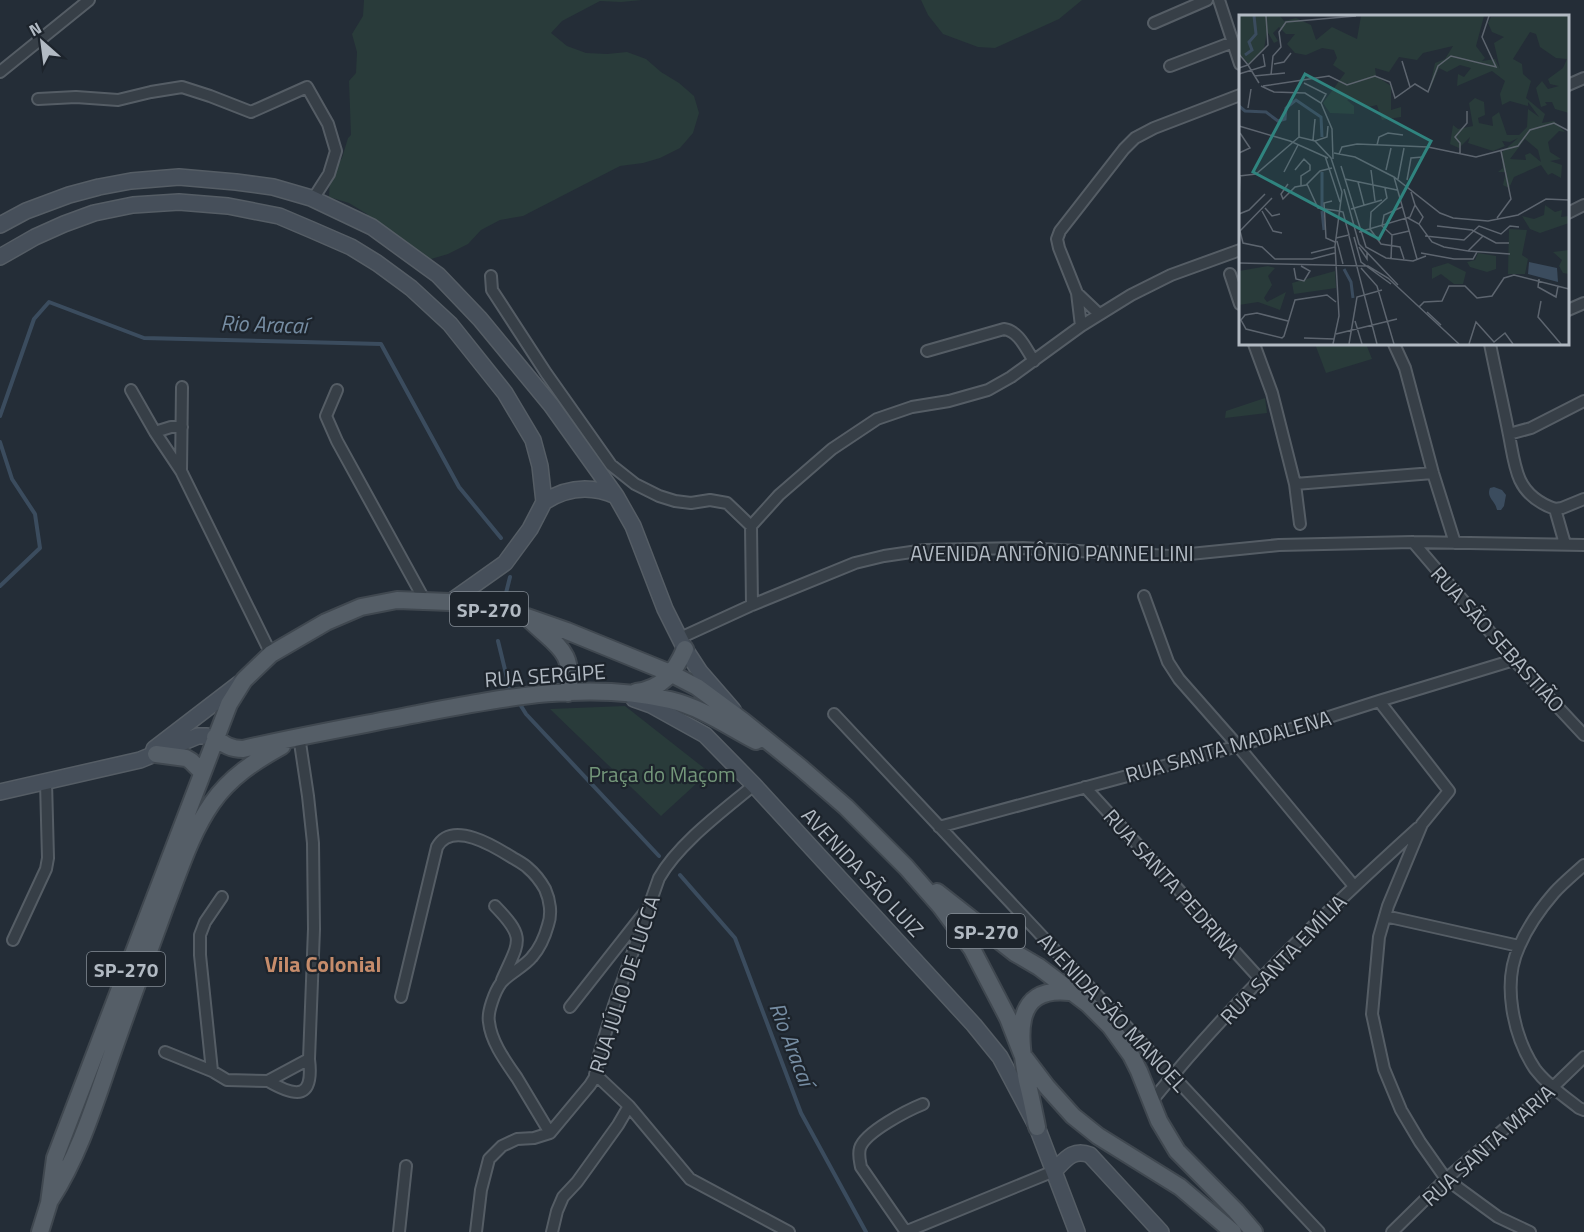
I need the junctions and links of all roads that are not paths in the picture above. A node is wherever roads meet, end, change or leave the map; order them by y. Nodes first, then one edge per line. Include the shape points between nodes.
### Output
1 (89, 0) edge
2 (1207, 0) edge
3 (1219, 0) edge
4 (1154, 23) dead end
5 (1233, 42) junction
6 (1239, 61) edge
7 (1170, 66) dead end
8 (0, 72) edge
9 (1584, 78) edge
10 (1569, 86) edge
11 (1239, 95) edge
12 (38, 99) dead end
13 (313, 199) junction
14 (1584, 205) edge
15 (1569, 212) edge
16 (0, 225) edge
17 (1239, 250) edge
18 (0, 257) edge
19 (1230, 274) dead end
20 (491, 276) dead end
21 (1077, 293) junction
22 (1239, 301) edge
23 (1584, 303) edge
24 (1569, 310) edge
25 (1100, 314) junction
26 (1081, 326) junction
27 (1254, 345) edge
28 (1394, 345) edge
29 (1490, 345) edge
30 (927, 351) dead end
31 (1034, 361) junction
32 (182, 387) dead end
33 (131, 390) dead end
34 (337, 390) dead end
35 (1584, 401) edge
36 (182, 427) junction
37 (155, 432) junction
38 (1509, 434) junction
39 (181, 471) junction
40 (1433, 473) junction
41 (1295, 484) junction
42 (616, 496) junction
43 (1584, 499) edge
44 (544, 502) junction
45 (1555, 509) junction
46 (1299, 524) dead end
47 (751, 526) junction
48 (1413, 542) junction
49 (1455, 543) junction
50 (1565, 544) junction
51 (1584, 545) edge
52 (1144, 596) dead end
53 (425, 601) junction
54 (450, 602) junction
55 (752, 604) junction
56 (527, 617) junction
57 (682, 644) junction
58 (271, 654) junction
59 (1514, 660) junction
60 (670, 673) junction
61 (244, 680) junction
62 (568, 693) junction
63 (620, 693) junction
64 (1379, 701) junction
65 (834, 714) dead end
66 (743, 721) junction
67 (1584, 735) edge
68 (298, 736) junction
69 (215, 738) junction
70 (1238, 746) junction
71 (783, 754) junction
72 (148, 757) junction
73 (202, 772) junction
74 (46, 782) junction
75 (754, 785) junction
76 (1085, 787) junction
77 (0, 792) edge
78 (1422, 824) junction
79 (939, 827) junction
80 (1584, 865) edge
81 (906, 867) junction
82 (1354, 886) junction
83 (222, 897) dead end
84 (650, 905) junction
85 (495, 906) dead end
86 (1385, 916) junction
87 (13, 940) dead end
88 (1519, 946) junction
89 (1260, 979) junction
90 (501, 983) junction
91 (1070, 992) junction
92 (401, 997) dead end
93 (570, 1007) dead end
94 (165, 1052) dead end
95 (1022, 1054) junction
96 (1131, 1055) junction
97 (1584, 1058) edge
98 (309, 1059) junction
99 (1162, 1063) junction
100 (212, 1071) junction
101 (595, 1074) junction
102 (1173, 1075) junction
103 (268, 1081) junction
104 (1552, 1088) junction
105 (1151, 1102) junction
106 (923, 1104) dead end
107 (629, 1106) junction
108 (1584, 1110) edge
109 (1037, 1127) junction
110 (550, 1133) junction
111 (406, 1166) dead end
112 (1054, 1172) junction
113 (1446, 1179) junction
114 (49, 1203) junction
115 (1230, 1228) edge
116 (40, 1232) edge
117 (399, 1232) edge
118 (476, 1232) edge
119 (552, 1232) edge
120 (789, 1232) edge
121 (905, 1232) edge
122 (1077, 1232) edge
123 (1161, 1232) edge
124 (1254, 1232) edge
125 (1319, 1232) edge
126 (1392, 1232) edge
127 (1530, 1232) edge

1 - 8 street
2 - 4 street
3 - 5 street
5 - 6 street
5 - 7 street
9 - 10 street
11 - 21 street via 1154,128 1124,149 1057,239
12 - 13 street via 118,99 182,87 251,112 307,87 328,124 336,151 329,174
13 - 16 main road via 273,187 178,177 130,181 69,195
13 - 42 main road via 372,227 438,275 480,319 550,405
14 - 15 street
17 - 25 street via 1171,275
18 - 44 main road via 34,237 94,213 179,202 279,216 341,243 411,288 450,324 505,393 533,440
19 - 22 street
20 - 47 street via 492,290 611,465 659,496 691,503 727,503
21 - 25 street
21 - 26 street
23 - 24 street
25 - 26 street
26 - 31 street
27 - 41 street via 1272,393
28 - 40 street via 1405,368
29 - 38 street
30 - 31 street via 1004,328 1016,334
31 - 47 street via 988,390 877,419 832,450 779,495
32 - 36 street
33 - 37 street
34 - 53 street via 326,416
35 - 38 street via 1531,428
36 - 37 street
36 - 39 street
37 - 39 street
38 - 45 street via 1520,481 1537,500
39 - 58 street
40 - 41 street
40 - 49 street
41 - 46 street
42 - 44 main road via 598,489 579,488
42 - 57 main road via 633,526
43 - 45 street
44 - 54 main road via 505,563
45 - 50 street
47 - 55 street
48 - 49 street, AVENIDA ANTÔNIO PANNELLINI
48 - 55 street, AVENIDA ANTÔNIO PANNELLINI via 1279,545 1170,556 1023,548 925,550 855,563
48 - 59 street, RUA SÃO SEBASTIÃO
49 - 50 street, AVENIDA ANTÔNIO PANNELLINI
50 - 51 street, AVENIDA ANTÔNIO PANNELLINI
52 - 70 street via 1168,662
53 - 54 main road, SP-270
53 - 58 main road, SP-270 via 397,600 360,607
54 - 56 main road, SP-270
55 - 57 street, AVENIDA ANTÔNIO PANNELLINI
56 - 60 main road, SP-270
56 - 62 main road via 567,657
57 - 60 main road via 679,662
57 - 66 main road via 700,672
58 - 61 main road, SP-270
59 - 64 street, RUA SANTA MADALENA
59 - 67 street, RUA SÃO SEBASTIÃO
60 - 63 main road via 661,684 646,691
60 - 66 main road, SP-270 via 697,687
61 - 69 main road, SP-270
61 - 72 main road
62 - 63 main road, RUA SERGIPE
62 - 68 main road, RUA SERGIPE via 499,699
63 - 71 main road, RUA SERGIPE via 669,700 704,711
63 - 75 main road, AVENIDA SÃO LUIZ via 705,735
64 - 70 street, RUA SANTA MADALENA
64 - 78 street via 1449,791
65 - 79 street, AVENIDA SÃO MANOEL
66 - 71 main road, SP-270
68 - 69 main road, RUA SERGIPE via 243,749
68 - 98 street via 313,843
68 - 114 main road via 251,763 230,782 198,828 136,985 77,1152
69 - 72 main road via 198,736
69 - 73 main road, SP-270
70 - 76 street, RUA SANTA MADALENA
70 - 82 street
71 - 81 main road, SP-270 via 846,807
72 - 73 main road via 186,758
72 - 74 main road
73 - 114 main road, SP-270 via 55,1158
74 - 77 main road
74 - 87 street via 46,869
75 - 84 street, RUA JÚLIO DE LUCCA via 671,859 659,878
75 - 109 main road, AVENIDA SÃO LUIZ via 974,1025 1000,1057
76 - 79 street, RUA SANTA MADALENA
76 - 89 street, RUA SANTA PEDRINA
78 - 82 street, RUA SANTA EMÍLIA
78 - 86 street
79 - 99 street, AVENIDA SÃO MANOEL
80 - 88 street via 1554,893
81 - 91 main road, SP-270
81 - 95 main road, SP-270 via 972,949
82 - 89 street, RUA SANTA EMÍLIA
83 - 100 street via 200,935
84 - 93 street
84 - 101 street, RUA JÚLIO DE LUCCA via 614,1005
85 - 90 street via 518,938
86 - 88 street
86 - 113 street via 1379,937 1372,1014 1384,1069 1401,1110
88 - 104 street via 1512,966 1512,1012 1523,1046
89 - 102 street, RUA SANTA EMÍLIA
90 - 92 street via 532,957 541,944 549,923 549,898 528,868 496,847 455,835 437,847
90 - 110 street via 490,1007 492,1035
91 - 95 main road via 1047,992 1028,1005 1020,1026
91 - 96 main road, SP-270 via 1110,1026
94 - 100 street
95 - 109 main road
95 - 115 main road, SP-270 via 1073,1116 1180,1187
96 - 99 street
96 - 105 main road, SP-270
97 - 104 street, RUA SANTA MARIA
98 - 103 street
98 - 103 street via 309,1084 300,1092 283,1090
99 - 102 street, AVENIDA SÃO MANOEL
100 - 103 street via 227,1080
101 - 107 street
101 - 110 street, RUA JÚLIO DE LUCCA
102 - 105 street, RUA SANTA EMÍLIA
102 - 125 street, AVENIDA SÃO MANOEL
104 - 108 street
104 - 113 street, RUA SANTA MARIA
105 - 124 main road, SP-270 via 1177,1151
106 - 121 street via 891,1120 860,1146 861,1167
107 - 119 street via 563,1197
107 - 120 street via 690,1179
109 - 112 main road, AVENIDA SÃO LUIZ
110 - 118 street via 517,1139 502,1146 489,1159
111 - 117 street
112 - 121 street
112 - 122 main road, AVENIDA SÃO LUIZ
112 - 123 main road via 1076,1152 1090,1155
113 - 126 street, RUA SANTA MARIA
113 - 127 street via 1498,1217
114 - 116 main road, SP-270

